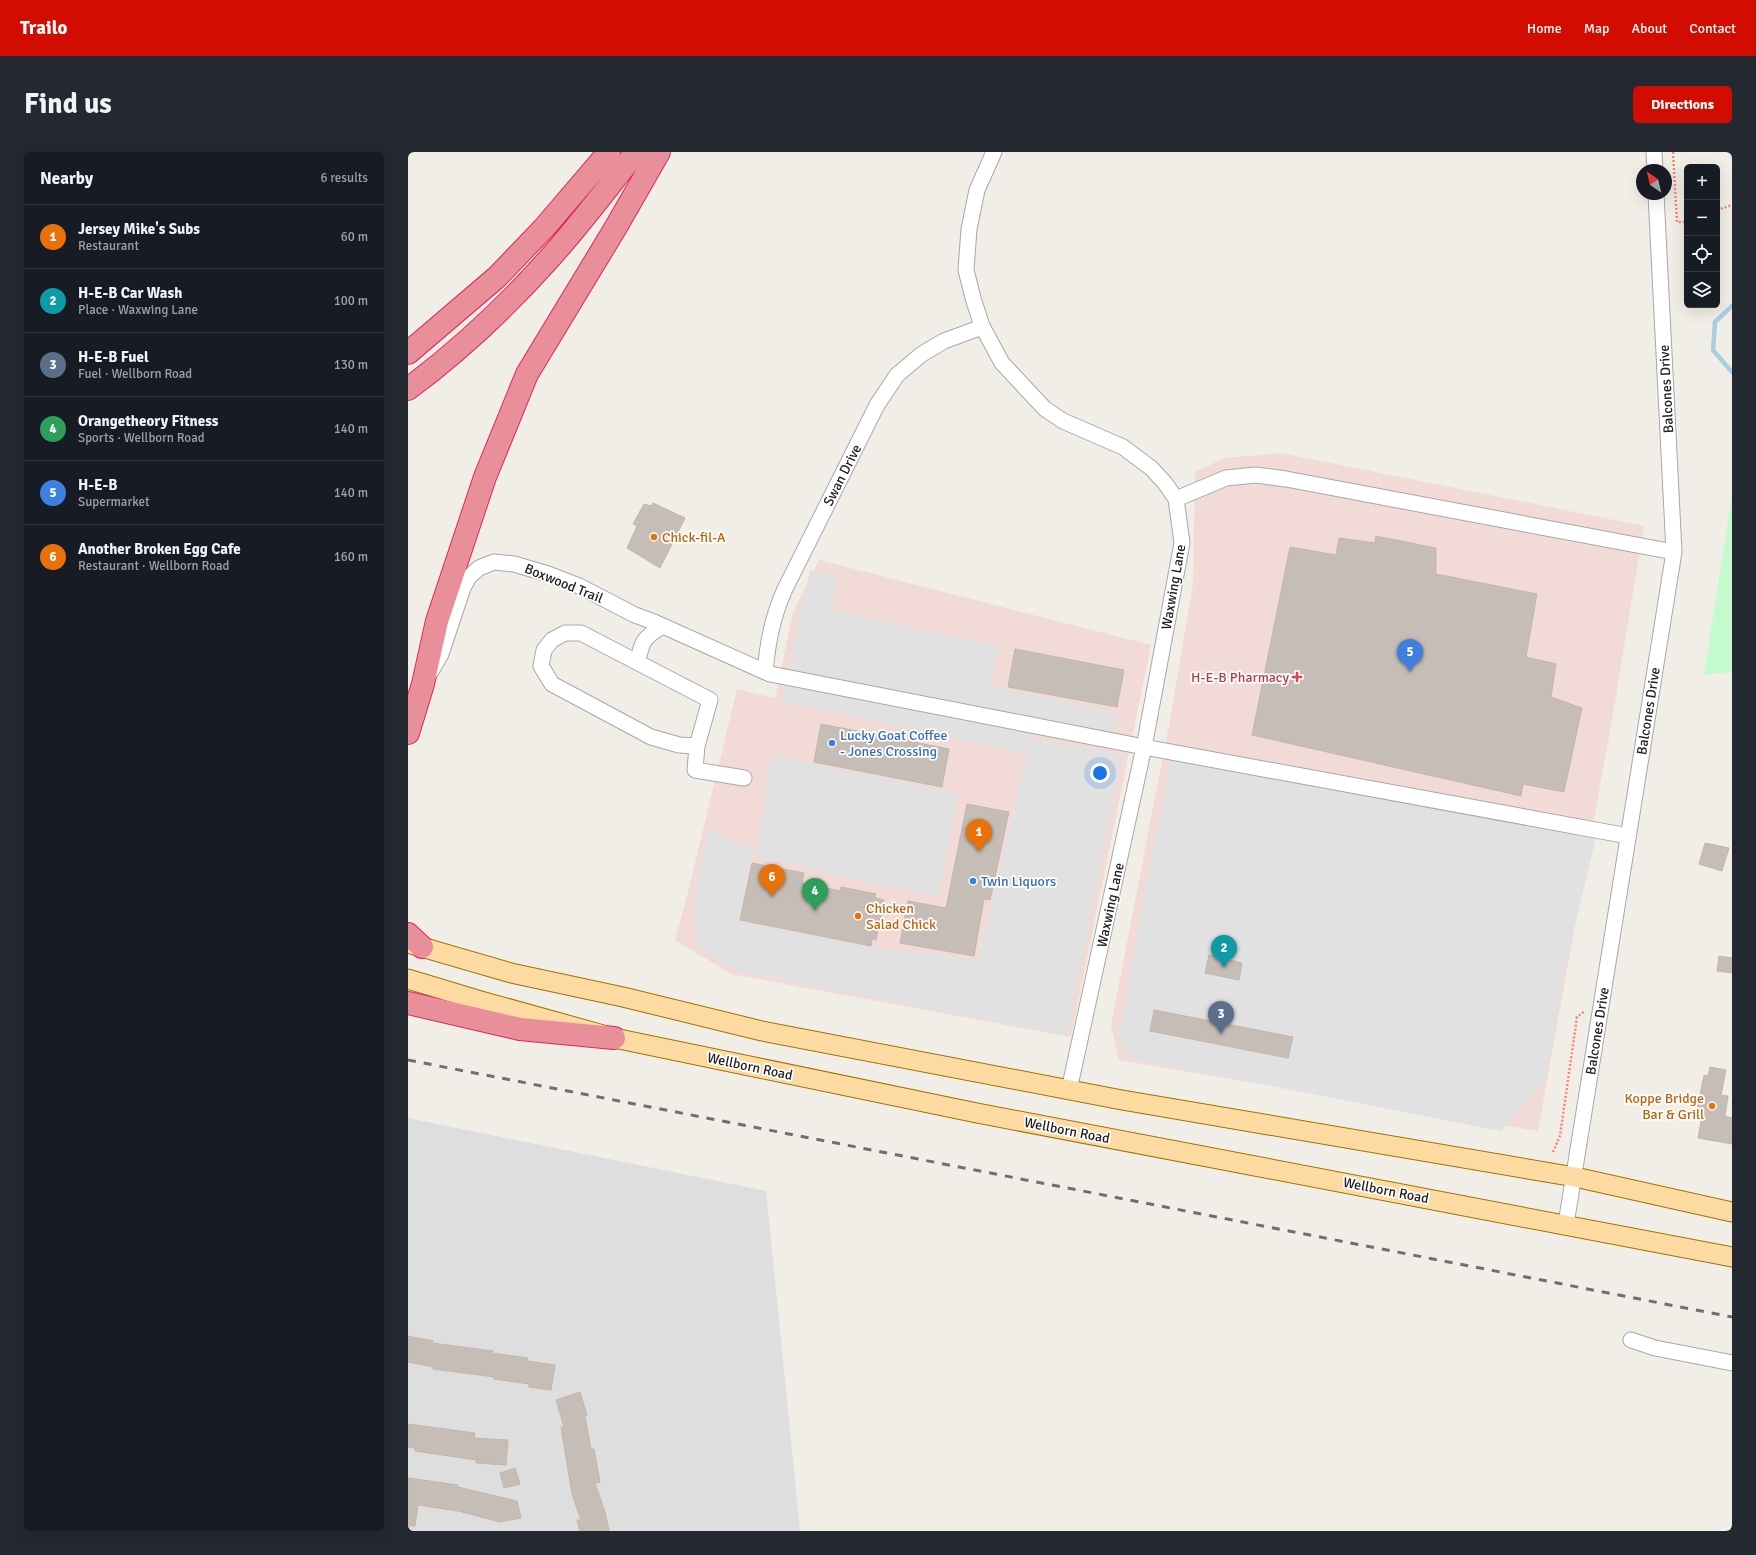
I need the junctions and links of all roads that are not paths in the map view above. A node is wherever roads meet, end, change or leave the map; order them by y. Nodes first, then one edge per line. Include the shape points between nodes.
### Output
1 (609, 152) edge
2 (636, 152) edge
3 (659, 152) edge
4 (994, 152) edge
5 (1654, 152) edge
6 (1655, 164) edge
7 (1656, 200) edge
8 (497, 278) junction
9 (982, 326) junction
10 (408, 337) edge
11 (408, 353) edge
12 (408, 390) edge
13 (1176, 499) junction
14 (1674, 552) junction
15 (656, 623) junction
16 (638, 662) junction
17 (765, 671) junction
18 (423, 684) junction
19 (408, 733) edge
20 (696, 746) junction
21 (1144, 747) junction
22 (744, 778) dead end
23 (1628, 836) junction
24 (413, 942) edge
25 (408, 978) edge
26 (408, 1003) edge
27 (614, 1038) junction
28 (1070, 1090) junction
29 (1575, 1177) junction
30 (1732, 1212) edge
31 (1566, 1224) junction
32 (1732, 1257) edge
33 (1631, 1340) dead end
34 (1732, 1363) edge

1 - 8 highway
2 - 12 highway via 549,259 500,311 438,367
3 - 18 highway via 527,374 485,477 437,622
4 - 9 street, Waxwing Lane via 977,190 968,229 966,270
5 - 6 street
7 - 14 street, Balcones Drive
8 - 10 highway
8 - 11 highway
9 - 13 street, Waxwing Lane via 1002,363 1045,409 1063,421 1123,447 1151,468
9 - 17 street, Swan Drive via 944,341 922,354 897,375 877,405 784,591 774,615
13 - 14 street via 1226,478 1256,475
13 - 21 street, Waxwing Lane via 1182,543
14 - 23 street, Balcones Drive
15 - 16 street via 641,645
15 - 17 street, Boxwood Trail
15 - 18 street, Boxwood Trail via 548,574 514,564 494,562 479,568 469,577 463,588 442,654
16 - 20 street via 710,700
16 - 20 street via 581,633 565,633 552,640 544,650 541,666 552,684 651,737 679,745
17 - 21 street, Boxwood Trail
18 - 19 highway
20 - 22 street via 695,770
21 - 23 street, Boxwood Trail
21 - 28 street, Waxwing Lane
23 - 29 street, Balcones Drive
24 - 28 main road via 511,973 762,1031
25 - 27 main road, Wellborn Road
26 - 27 highway via 520,1029
27 - 31 main road, Wellborn Road via 978,1113
28 - 29 main road
29 - 30 main road
29 - 31 street, Balcones Drive
31 - 32 main road, Wellborn Road
33 - 34 street via 1655,1348

